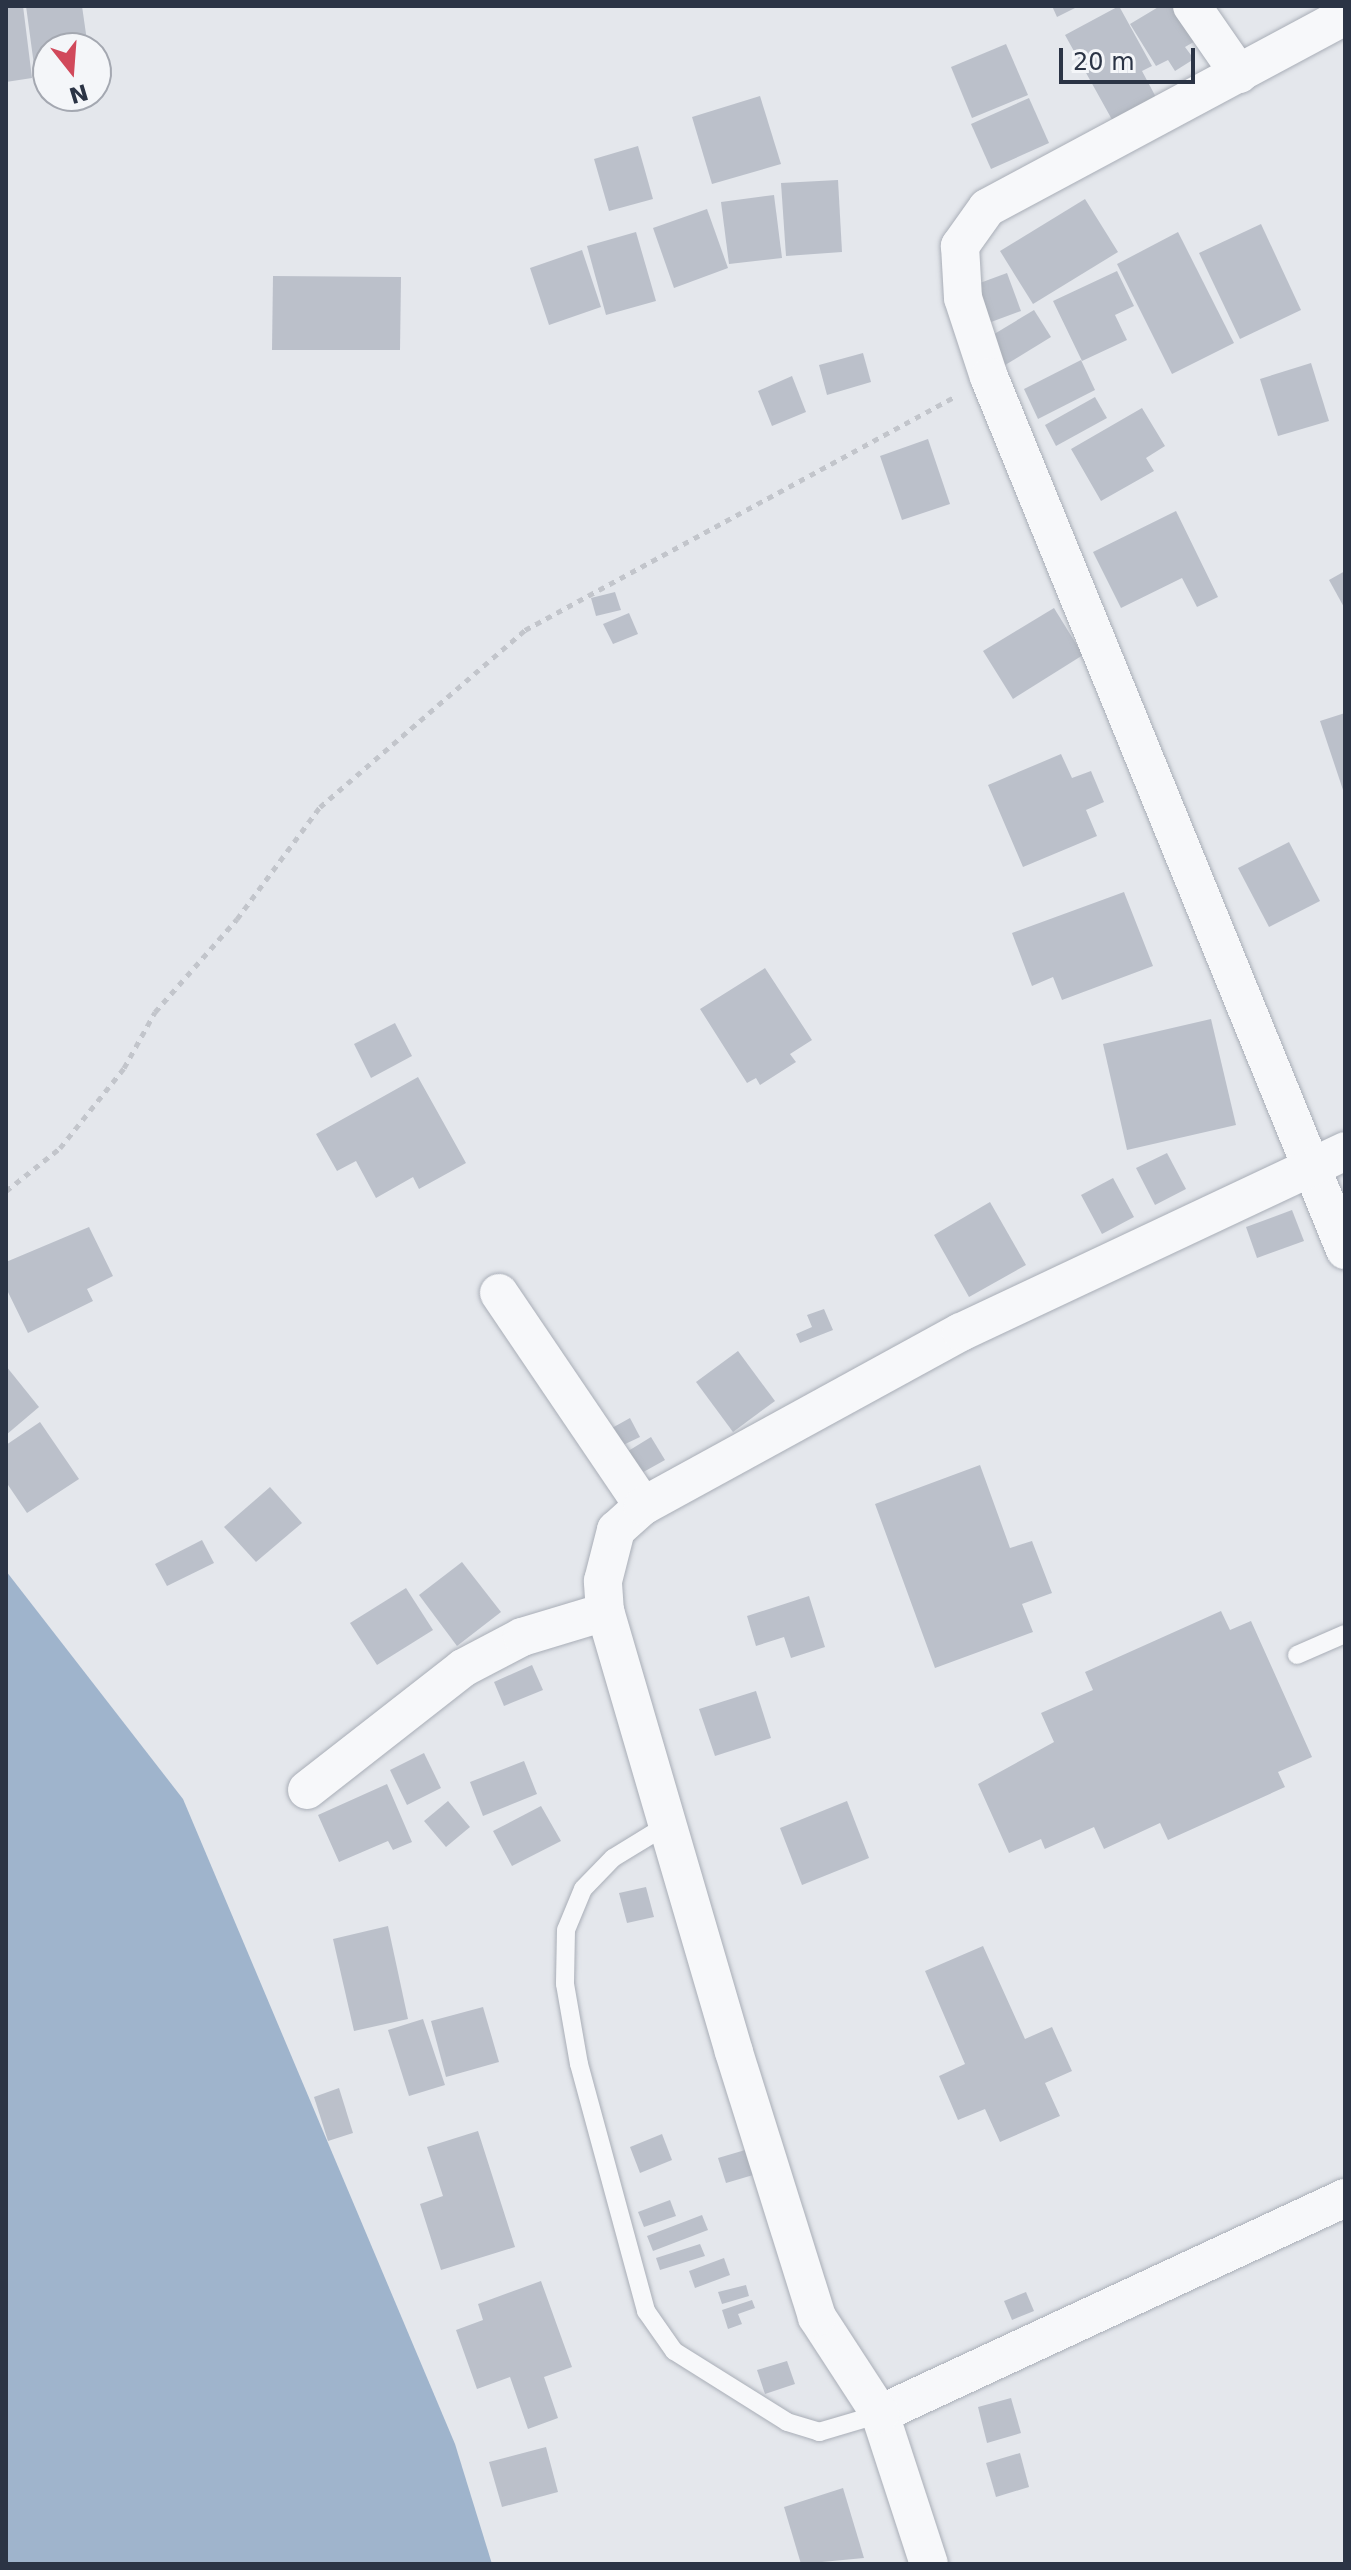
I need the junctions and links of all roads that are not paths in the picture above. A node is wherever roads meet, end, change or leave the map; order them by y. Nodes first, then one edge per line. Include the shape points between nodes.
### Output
1 (1192, 6) edge
2 (1345, 16) edge
3 (1239, 74) junction
4 (1329, 1160) edge
5 (1345, 1250) edge
6 (499, 1293) dead end
7 (643, 1506) junction
8 (605, 1612) junction
9 (1345, 1634) edge
10 (1297, 1655) dead end
11 (307, 1790) dead end
12 (667, 1825) junction
13 (1345, 2198) edge
14 (880, 2414) junction
15 (929, 2564) edge

1 - 3 street
2 - 3 street
3 - 4 street via 987,208 960,246 963,298 989,377
4 - 5 street
4 - 7 street via 961,1332
6 - 7 street
7 - 8 street via 616,1530 603,1581
8 - 11 street via 522,1637 463,1668
8 - 12 street
9 - 10 lane
12 - 14 street via 817,2317
12 - 14 lane via 613,1858 583,1889 566,1930 565,1984 579,2064 646,2311 674,2351 787,2422 819,2432
13 - 14 street
14 - 15 street

